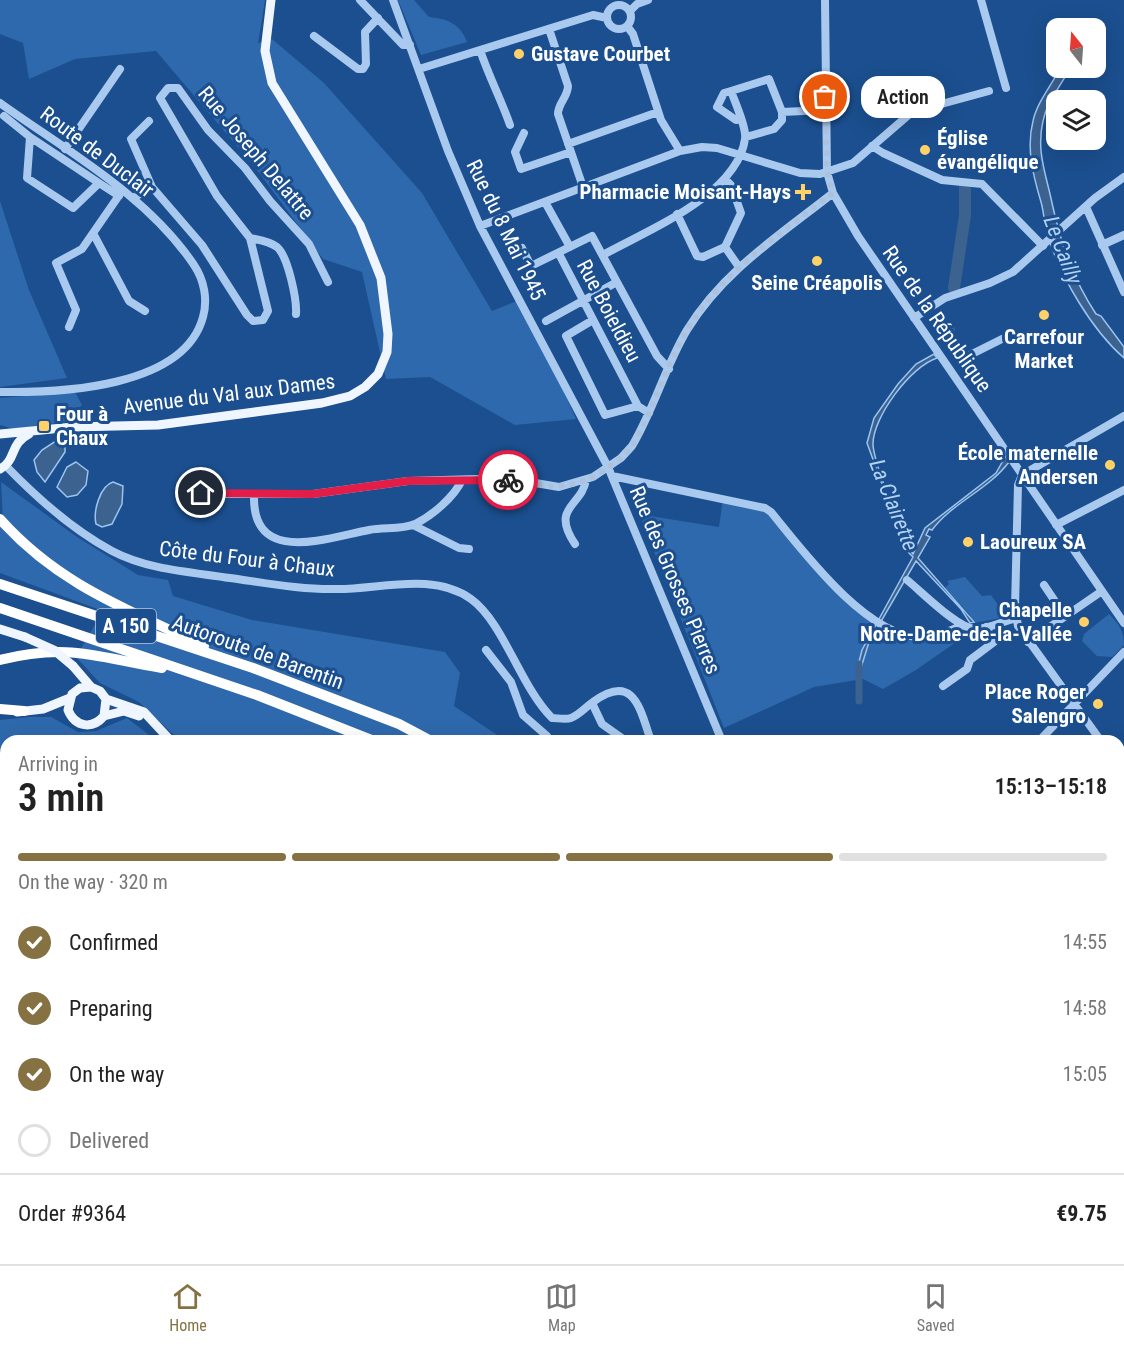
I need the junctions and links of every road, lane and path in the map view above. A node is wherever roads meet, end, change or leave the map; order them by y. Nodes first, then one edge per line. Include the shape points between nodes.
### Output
1 (271, 0) edge
2 (360, 0) edge
3 (393, 0) edge
4 (648, 0) edge
5 (825, 0) edge
6 (981, 0) edge
7 (621, 3) edge
8 (630, 12) junction
9 (378, 18) junction
10 (607, 18) junction
11 (627, 26) junction
12 (549, 29) junction
13 (314, 36) dead end
14 (410, 45) junction
15 (480, 50) junction
16 (120, 69) dead end
17 (419, 69) junction
18 (1006, 88) dead end
19 (731, 91) junction
20 (989, 91) dead end
21 (0, 103) edge
22 (825, 110) junction
23 (11, 111) junction
24 (658, 112) junction
25 (782, 112) junction
26 (2, 115) edge
27 (740, 119) junction
28 (149, 121) dead end
29 (510, 125) dead end
30 (524, 133) dead end
31 (30, 137) junction
32 (746, 137) junction
33 (872, 146) junction
34 (569, 148) junction
35 (65, 149) junction
36 (680, 151) junction
37 (740, 155) junction
38 (827, 172) junction
39 (1124, 177) edge
40 (725, 179) junction
41 (99, 183) junction
42 (152, 187) junction
43 (583, 187) junction
44 (832, 191) junction
45 (121, 193) junction
46 (132, 198) junction
47 (545, 202) junction
48 (1086, 207) junction
49 (677, 214) junction
50 (480, 226) junction
51 (93, 233) junction
52 (1124, 235) edge
53 (250, 238) junction
54 (1046, 243) junction
55 (1102, 245) junction
56 (725, 246) junction
57 (570, 247) junction
58 (522, 248) dead end
59 (559, 254) junction
60 (603, 255) junction
61 (739, 267) junction
62 (328, 282) dead end
63 (617, 282) junction
64 (1124, 291) edge
65 (582, 301) junction
66 (145, 310) dead end
67 (296, 314) dead end
68 (914, 318) junction
69 (593, 320) junction
70 (546, 321) dead end
71 (69, 327) dead end
72 (1014, 333) dead end
73 (964, 358) dead end
74 (669, 369) junction
75 (0, 392) edge
76 (638, 406) junction
77 (649, 413) junction
78 (1124, 416) edge
79 (31, 433) junction
80 (0, 435) edge
81 (12, 451) junction
82 (3, 467) edge
83 (608, 467) junction
84 (1022, 475) junction
85 (612, 476) junction
86 (462, 480) junction
87 (586, 480) junction
88 (1124, 490) edge
89 (182, 494) dead end
90 (254, 495) junction
91 (0, 519) edge
92 (412, 525) junction
93 (1056, 525) junction
94 (0, 528) edge
95 (13, 534) junction
96 (575, 544) dead end
97 (470, 549) dead end
98 (907, 579) dead end
99 (0, 584) edge
100 (1044, 585) dead end
101 (1102, 591) junction
102 (0, 608) edge
103 (1065, 616) junction
104 (1016, 618) junction
105 (1124, 623) edge
106 (963, 625) junction
107 (986, 627) junction
108 (0, 629) edge
109 (0, 634) edge
110 (24, 639) junction
111 (1028, 642) junction
112 (486, 650) dead end
113 (1124, 652) edge
114 (0, 660) edge
115 (71, 668) junction
116 (253, 668) junction
117 (192, 672) junction
118 (522, 677) junction
119 (511, 682) junction
120 (943, 686) dead end
121 (91, 687) junction
122 (73, 694) junction
123 (106, 699) junction
124 (590, 704) junction
125 (1075, 704) junction
126 (42, 709) junction
127 (0, 711) edge
128 (24, 711) joint
129 (70, 716) junction
130 (104, 716) junction
131 (154, 724) junction
132 (165, 735) edge
133 (360, 735) edge
134 (420, 735) edge
135 (546, 735) edge
136 (618, 735) edge
137 (649, 735) edge
138 (720, 735) edge
139 (1045, 735) edge
140 (1097, 735) edge

1 - 79 main road, Avenue du Val aux Dames via 266,51 272,82 360,225 381,278 388,345 378,374 350,396 322,403 158,425 73,427
2 - 9 street
3 - 14 street, Rue du 8 Mai 1945
4 - 8 street
5 - 22 street, Rue de la République
6 - 18 street
7 - 8 street
7 - 10 street via 612,8
8 - 11 street
9 - 13 street via 365,32 363,69
9 - 14 street via 403,45
10 - 11 street via 615,28
10 - 12 street via 593,15
11 - 24 street
12 - 15 street
12 - 34 street via 568,86 558,109
14 - 17 street, Rue du 8 Mai 1945
15 - 17 street
15 - 29 street
16 - 35 street
17 - 50 street, Rue du 8 Mai 1945
19 - 25 street via 769,79
19 - 27 street
19 - 27 street via 724,93 717,107
20 - 33 street via 912,112
21 - 23 street, Route de Duclair
22 - 25 street
22 - 38 street, Rue de la République
23 - 26 street
23 - 35 street, Route de Duclair
24 - 34 street
24 - 36 street
25 - 32 street via 782,120 774,129
26 - 31 street
27 - 32 street
28 - 42 street, Rue Joseph Delattre via 131,139
30 - 34 street via 515,152 521,169
31 - 41 street
31 - 41 street via 27,178 73,208
32 - 37 street
33 - 38 street via 849,166
33 - 54 street via 942,180 982,184
34 - 43 street
35 - 45 street, Route de Duclair
36 - 37 street via 702,147
36 - 43 street
37 - 38 street via 803,174
37 - 40 street
38 - 44 street, Rue de la République
39 - 48 street
40 - 49 street
40 - 56 street via 741,213
41 - 45 street
42 - 46 street
42 - 53 street, Rue Joseph Delattre via 202,245 247,315 259,322 268,311
43 - 47 street
44 - 61 street
44 - 68 street, Rue de la République
45 - 46 street, Route de Duclair
45 - 51 street
46 - 75 street, Route de Duclair via 188,256 202,278 205,306 193,340 166,362 111,383 84,389
47 - 50 street
47 - 57 street
48 - 54 street
48 - 55 street
49 - 56 street via 698,256
49 - 60 street
50 - 83 street, Rue du 8 Mai 1945
51 - 66 street via 129,301
51 - 71 street via 82,249 56,263 76,310
52 - 55 street
53 - 62 street, Rue Joseph Delattre via 217,196 164,106 160,98 168,88 181,91 208,130 246,168 309,244
53 - 67 street via 271,243 283,254
54 - 68 street via 1013,272 945,298
55 - 64 street
56 - 61 street
57 - 59 street
57 - 60 street via 592,237
58 - 59 street via 531,266
59 - 65 street, Rue Boieldieu
60 - 63 street
61 - 74 street via 693,322
63 - 65 street
63 - 74 street via 657,356
65 - 69 street, Rue Boieldieu
65 - 70 street
68 - 84 street, Rue de la République
69 - 76 street, Rue Boieldieu
69 - 76 street via 566,336 605,415
72 - 73 street
74 - 77 street
76 - 77 street, Rue Boieldieu
77 - 83 street via 632,446
78 - 84 street
79 - 80 main road, Avenue du Val aux Dames
79 - 81 main road via 14,444
80 - 81 main road via 8,440
81 - 82 main road
82 - 118 street, Côte du Four à Chaux via 91,538 113,551 159,567 305,588 413,584 459,592 488,615
83 - 85 street, Rue des Grosses Pierres
83 - 87 street, Rue des Grosses Pierres
84 - 93 street, Rue de la République
84 - 104 street via 1018,485
85 - 106 street via 765,507 814,565 862,612 916,637 929,637
85 - 138 street, Rue des Grosses Pierres
86 - 87 street, Rue des Grosses Pierres via 518,480 560,486
86 - 90 street, Rue des Grosses Pierres via 408,481 313,494
86 - 92 street via 457,491
87 - 96 street via 566,516 567,532
88 - 93 street
89 - 90 street, Rue des Grosses Pierres
90 - 92 street via 253,512 260,526 268,536 281,542 298,543
91 - 95 highway
92 - 97 street via 459,548
93 - 101 street, Rue de la République
94 - 95 highway
95 - 116 highway via 48,564 107,601
98 - 106 street
99 - 116 highway, Autoroute de Barentin / A 150
100 - 103 street
101 - 103 street
101 - 105 street, Rue de la République
102 - 117 highway, Autoroute de Barentin / A 150
103 - 111 street
104 - 107 street
104 - 111 street
106 - 107 street via 974,629
107 - 120 street via 994,642
108 - 110 main road
109 - 110 main road
110 - 115 main road
111 - 125 street
112 - 119 street
113 - 125 street
114 - 117 highway via 39,651 72,651
115 - 121 main road
115 - 122 main road
116 - 134 highway, Autoroute de Barentin / A 150
117 - 133 highway, Autoroute de Barentin / A 150
118 - 119 street
118 - 124 street, Côte du Four à Chaux via 538,704 552,718 571,718
119 - 135 street via 523,715
121 - 122 main road
121 - 123 main road
122 - 126 main road
122 - 129 main road
123 - 130 main road
123 - 131 main road via 136,707
124 - 136 street via 602,724
124 - 137 street via 617,690 627,692 638,703
125 - 139 street
125 - 140 street
126 - 128 main road
126 - 129 main road
127 - 128 highway
129 - 130 main road via 87,725
130 - 131 main road via 124,711
131 - 132 main road

